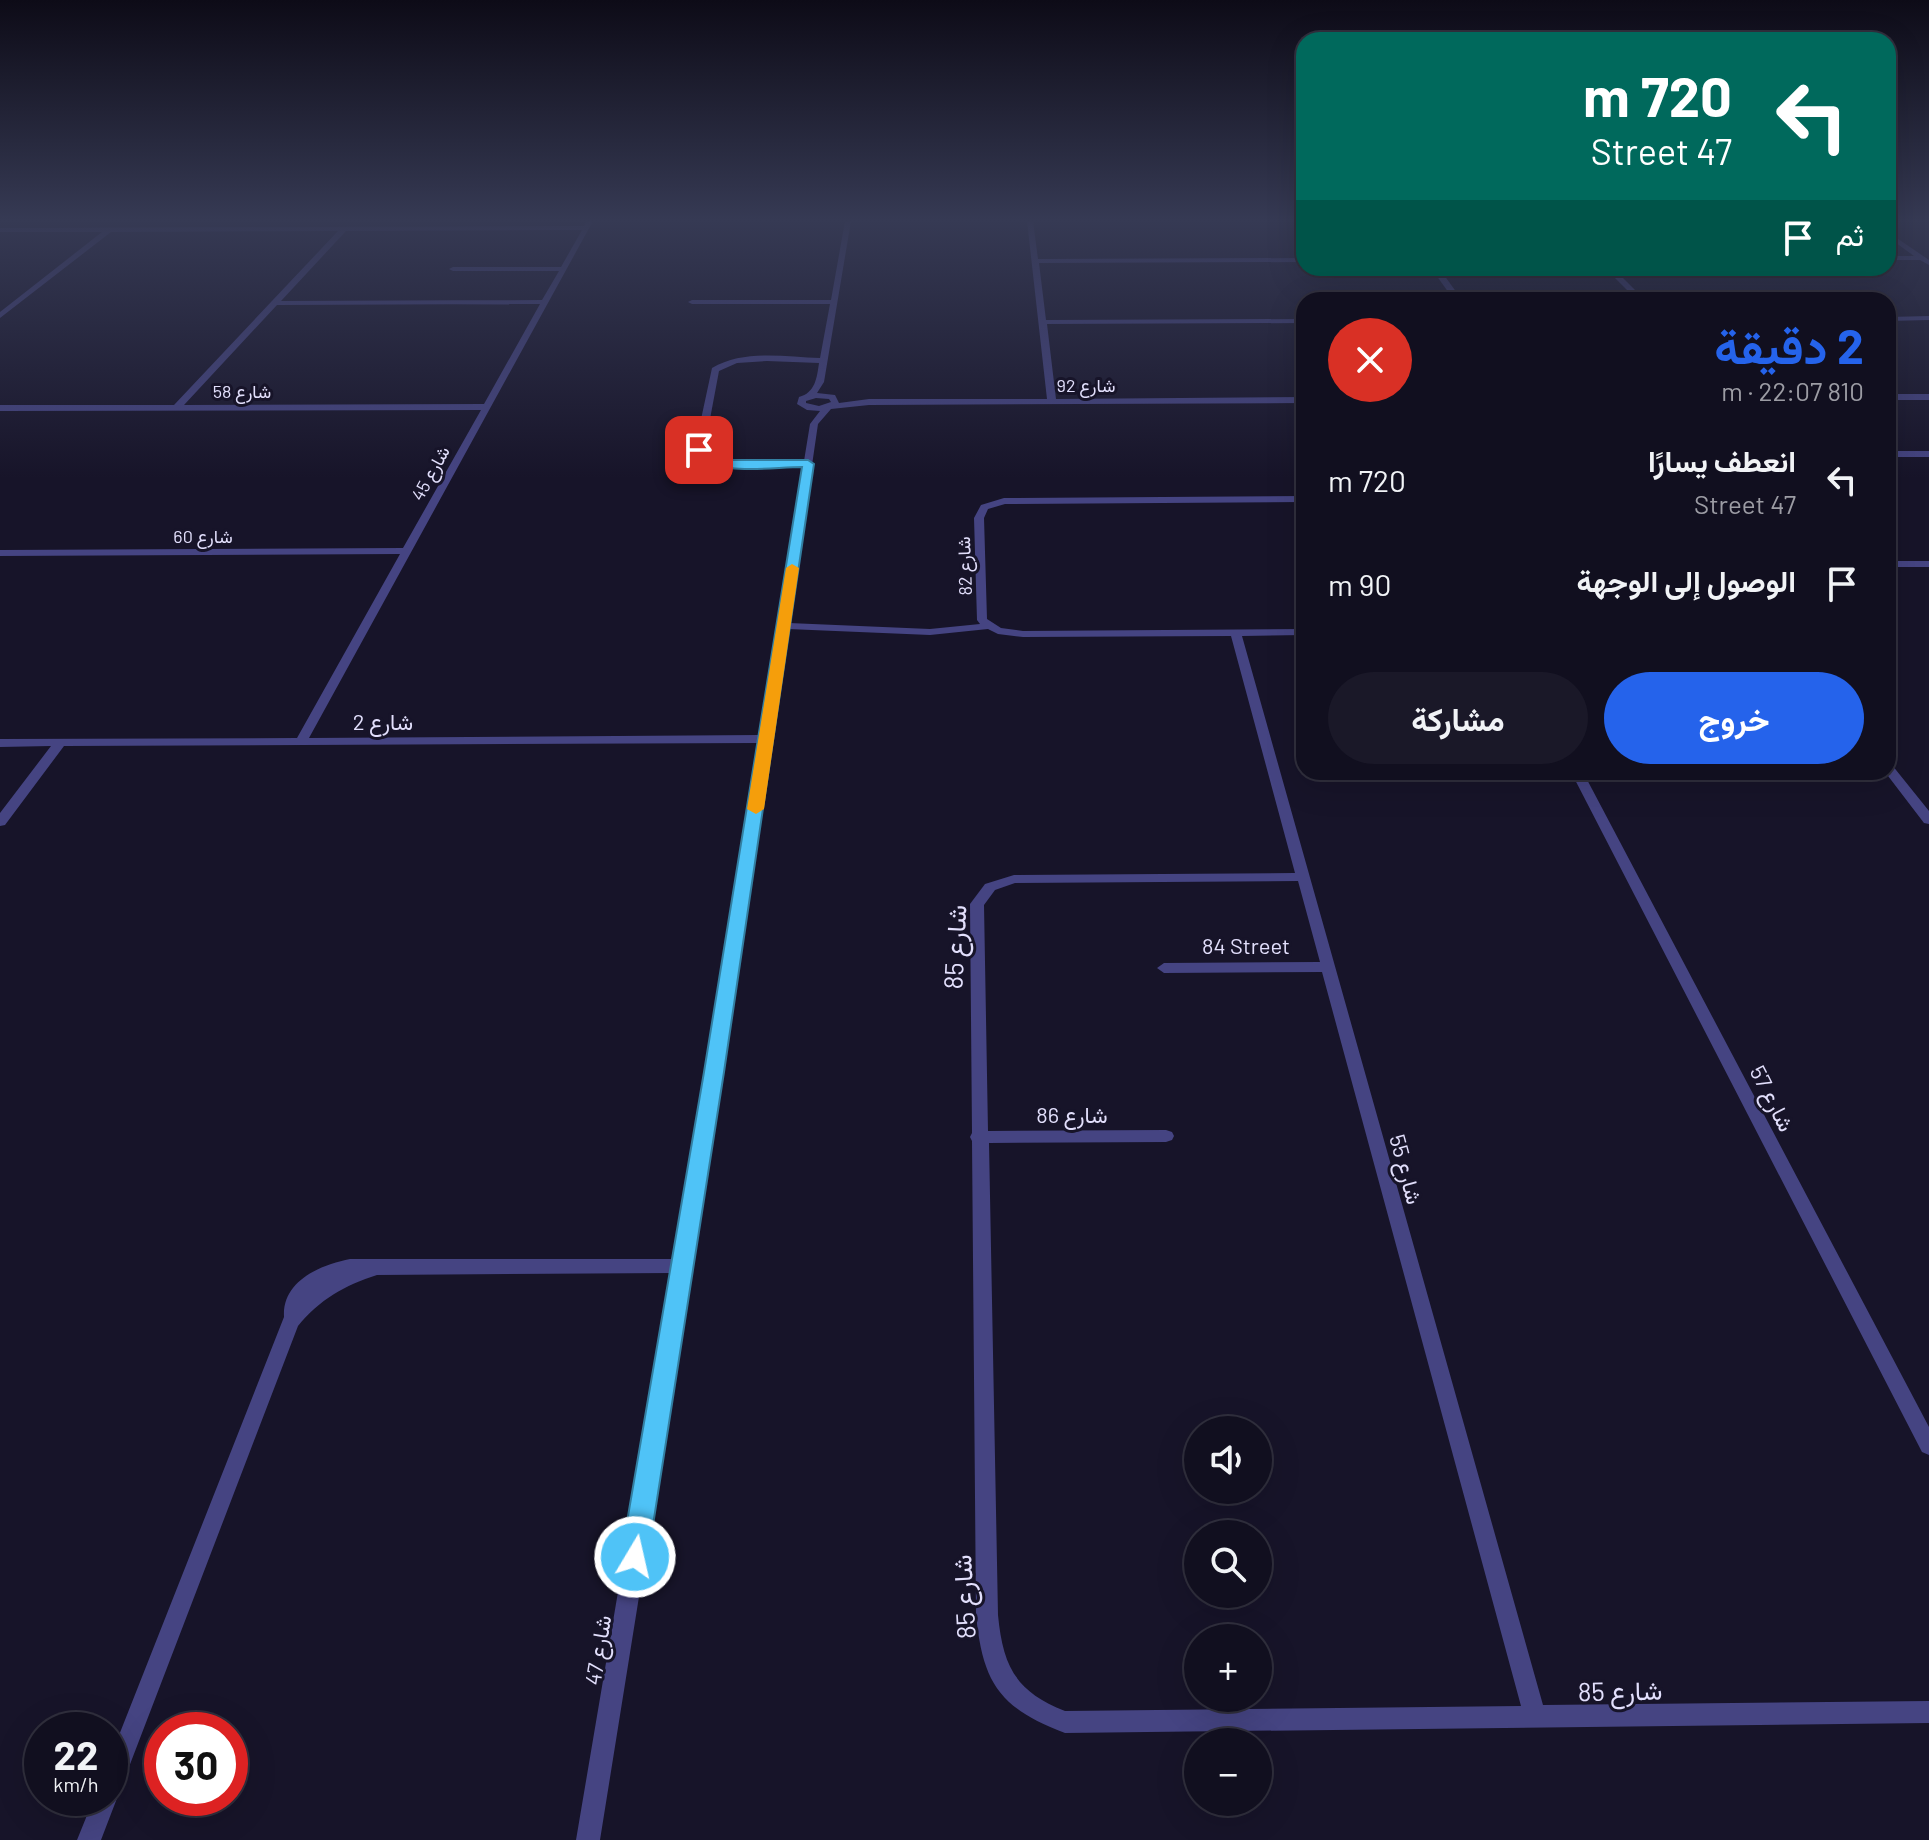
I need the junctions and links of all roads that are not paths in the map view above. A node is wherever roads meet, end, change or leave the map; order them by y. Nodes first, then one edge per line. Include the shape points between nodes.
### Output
1 (271, 307) edge
2 (540, 307) edge
3 (834, 307) edge
4 (1041, 307) edge
5 (1929, 318) edge
6 (1896, 319) edge
7 (1296, 321) edge
8 (1043, 322) junction
9 (824, 361) junction
10 (820, 382) junction
11 (810, 396) junction
12 (1896, 397) edge
13 (1929, 397) edge
14 (1296, 400) edge
15 (1052, 401) junction
16 (830, 402) junction
17 (485, 407) junction
18 (0, 408) edge
19 (176, 408) junction
20 (807, 408) junction
21 (814, 424) junction
22 (1896, 454) edge
23 (1929, 454) edge
24 (808, 464) junction
25 (1296, 499) edge
26 (405, 551) junction
27 (0, 553) edge
28 (1896, 564) edge
29 (1929, 564) edge
30 (785, 626) junction
31 (988, 626) junction
32 (1296, 632) edge
33 (1236, 633) junction
34 (767, 739) junction
35 (301, 741) junction
36 (0, 743) edge
37 (60, 743) junction
38 (1896, 778) edge
39 (1581, 780) edge
40 (1929, 820) edge
41 (0, 822) edge
42 (1304, 877) junction
43 (1328, 967) junction
44 (1164, 968) dead end
45 (1166, 1136) dead end
46 (978, 1137) junction
47 (683, 1266) junction
48 (1929, 1446) edge
49 (1929, 1712) edge
50 (1535, 1717) junction
51 (128, 1741) edge
52 (99, 1816) edge
53 (89, 1840) edge
54 (588, 1840) edge

1 - 19 street
2 - 17 street, شارع 45
3 - 9 street
4 - 8 street
5 - 6 street
7 - 8 street
8 - 15 street
9 - 10 street
9 - 24 street via 771,361 720,370 693,453 715,466
10 - 11 street
10 - 16 street
11 - 16 street
11 - 20 street via 801,402
12 - 13 street
14 - 15 street, شارع 92
15 - 16 street, شارع 92
16 - 20 street
16 - 21 street
17 - 19 street, شارع 58
17 - 26 street, شارع 45
18 - 19 street, شارع 58
20 - 21 street
21 - 24 street, شارع 47
22 - 23 street
24 - 30 street, شارع 47
25 - 31 street, شارع 82 via 992,503 979,512 982,620
26 - 27 street, شارع 60
26 - 35 street, شارع 45
28 - 29 street
30 - 31 street via 930,632
30 - 34 street, شارع 47
31 - 33 street via 1010,634
32 - 33 street
33 - 42 street, شارع 55
34 - 35 street, شارع 2
34 - 47 street, شارع 47
35 - 37 street, شارع 2
36 - 37 street, شارع 2
37 - 41 street
38 - 40 street
39 - 48 street, شارع 57
42 - 43 street, شارع 55
42 - 46 street, شارع 85 via 1014,879 990,887 976,913
43 - 44 street, 84 Street
43 - 50 street, شارع 55
45 - 46 street, شارع 86
46 - 50 street, شارع 85 via 987,1615 997,1670 1014,1695 1037,1713 1065,1722
47 - 51 street via 377,1268 320,1292 291,1322
47 - 54 street, شارع 47
49 - 50 street, شارع 85
52 - 53 street

